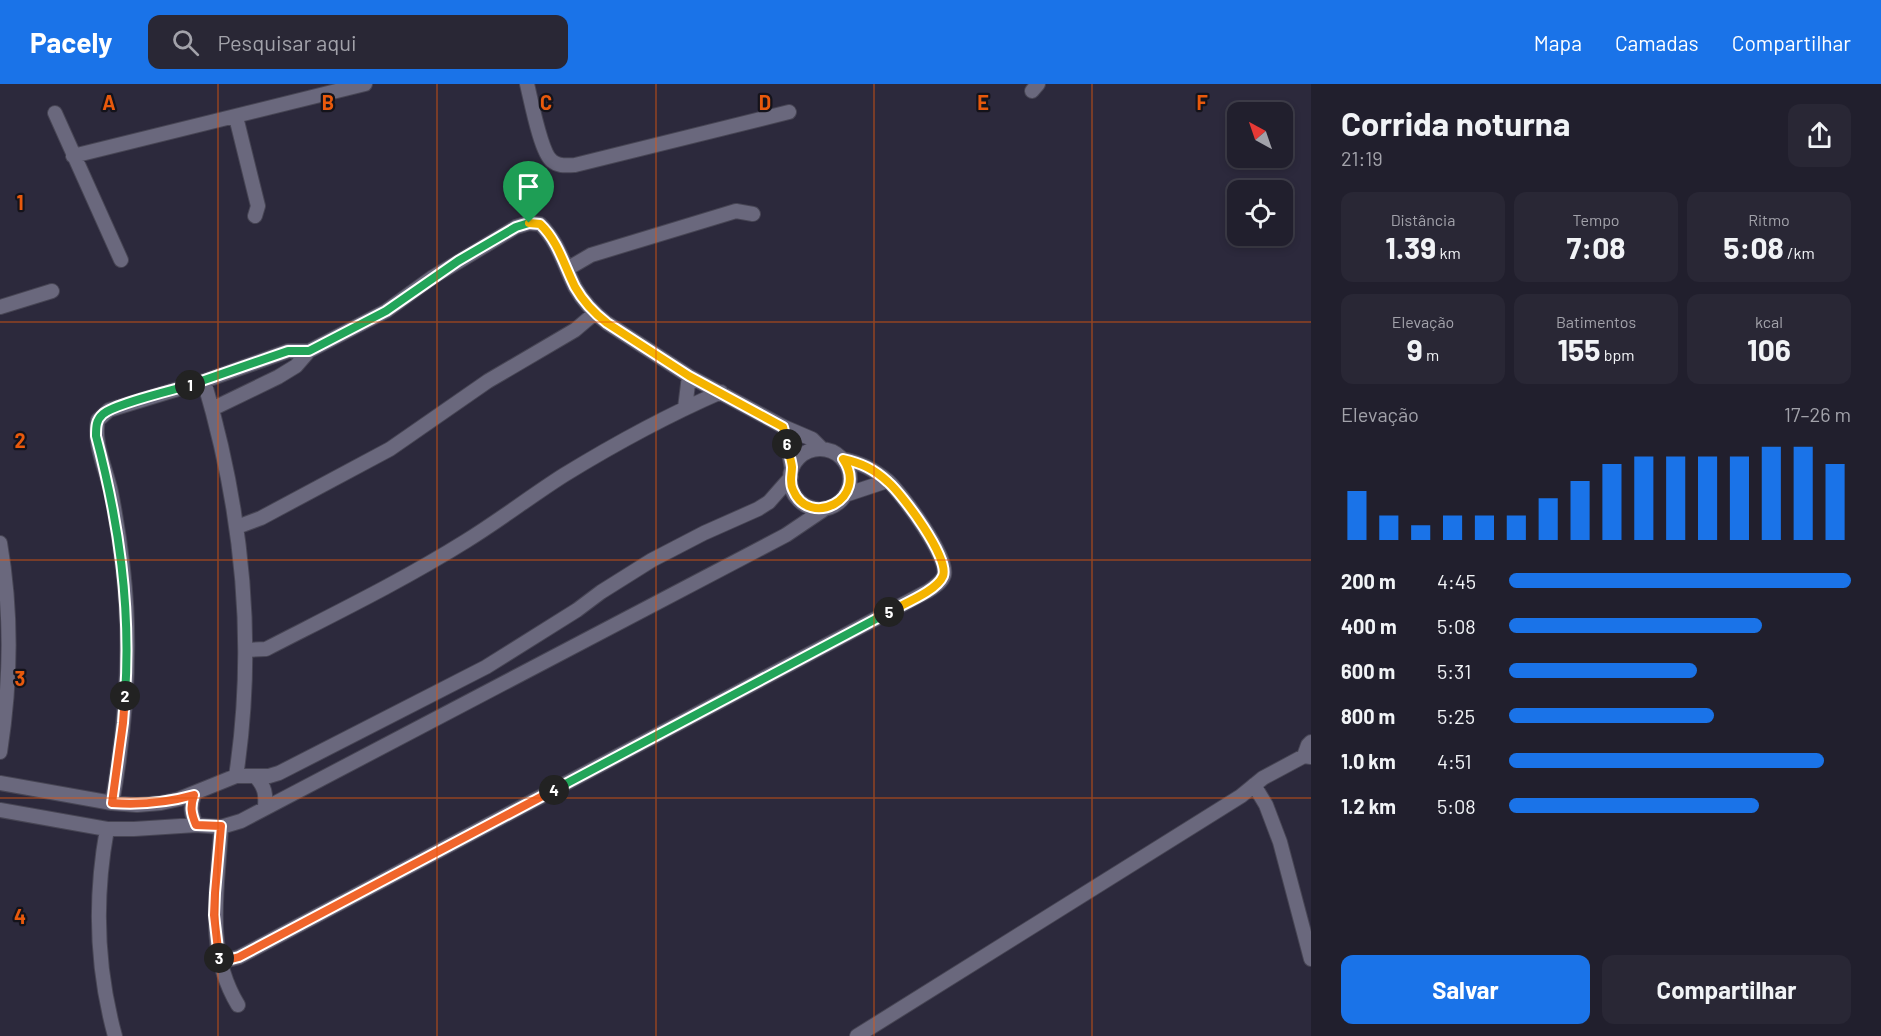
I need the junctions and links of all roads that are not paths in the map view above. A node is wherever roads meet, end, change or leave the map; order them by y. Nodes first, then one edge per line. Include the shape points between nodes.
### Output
1 (365, 84) edge
2 (527, 84) edge
3 (789, 112) dead end
4 (55, 113) dead end
5 (236, 117) junction
6 (73, 156) junction
7 (753, 214) dead end
8 (255, 216) dead end
9 (121, 260) dead end
10 (567, 268) junction
11 (52, 291) dead end
12 (0, 307) edge
13 (595, 313) junction
14 (309, 351) junction
15 (689, 376) junction
16 (204, 381) junction
17 (721, 392) junction
18 (685, 408) junction
19 (212, 409) junction
20 (783, 427) junction
21 (822, 449) junction
22 (843, 459) junction
23 (791, 473) junction
24 (887, 481) junction
25 (845, 495) junction
26 (826, 508) junction
27 (237, 527) junction
28 (0, 543) edge
29 (246, 650) junction
30 (1311, 742) edge
31 (0, 752) edge
32 (1307, 756) edge
33 (236, 776) junction
34 (256, 777) junction
35 (0, 783) edge
36 (1254, 785) junction
37 (194, 795) junction
38 (112, 803) junction
39 (266, 807) junction
40 (0, 810) edge
41 (196, 825) junction
42 (221, 826) junction
43 (107, 829) junction
44 (1311, 959) edge
45 (220, 962) junction
46 (238, 1005) dead end
47 (115, 1036) edge
48 (857, 1036) edge

1 - 5 street
2 - 3 street via 545,151 552,161 563,166
4 - 6 street
5 - 6 street
5 - 8 street via 258,206
6 - 9 street
7 - 10 street via 736,211 591,255
10 - 13 street
10 - 14 street via 548,231 540,224 516,227 376,316
11 - 12 street
13 - 15 street
13 - 27 street via 575,330 488,381 390,449
14 - 16 street via 288,351
14 - 19 street via 296,366 278,377
15 - 17 street
15 - 18 street
16 - 19 street
16 - 38 street via 109,410 98,420 96,436 116,520 128,645
17 - 18 street
17 - 20 street
18 - 29 street via 565,475 386,588 266,649
19 - 27 street
20 - 21 street via 812,439
20 - 23 street
21 - 22 street
21 - 23 street via 801,456
22 - 24 street via 861,463
22 - 25 street via 850,473
23 - 26 street via 793,492 803,503
23 - 34 street via 781,490 764,506 651,560 486,667 279,773
24 - 25 street
24 - 45 street via 922,524 939,555 944,575 938,584 239,957
25 - 26 street
26 - 39 street via 786,534
27 - 29 street
28 - 31 street via 7,584 10,649
29 - 33 street
30 - 32 street
32 - 36 street
33 - 34 street
33 - 37 street
34 - 39 street via 266,794
35 - 38 street
36 - 44 street via 1280,842
36 - 48 street
37 - 38 street via 161,803
37 - 41 street via 190,807
39 - 42 street via 241,821
40 - 43 street
41 - 42 street
41 - 43 street
42 - 45 street via 214,915
43 - 47 street via 98,926 102,979
45 - 46 street via 227,987

